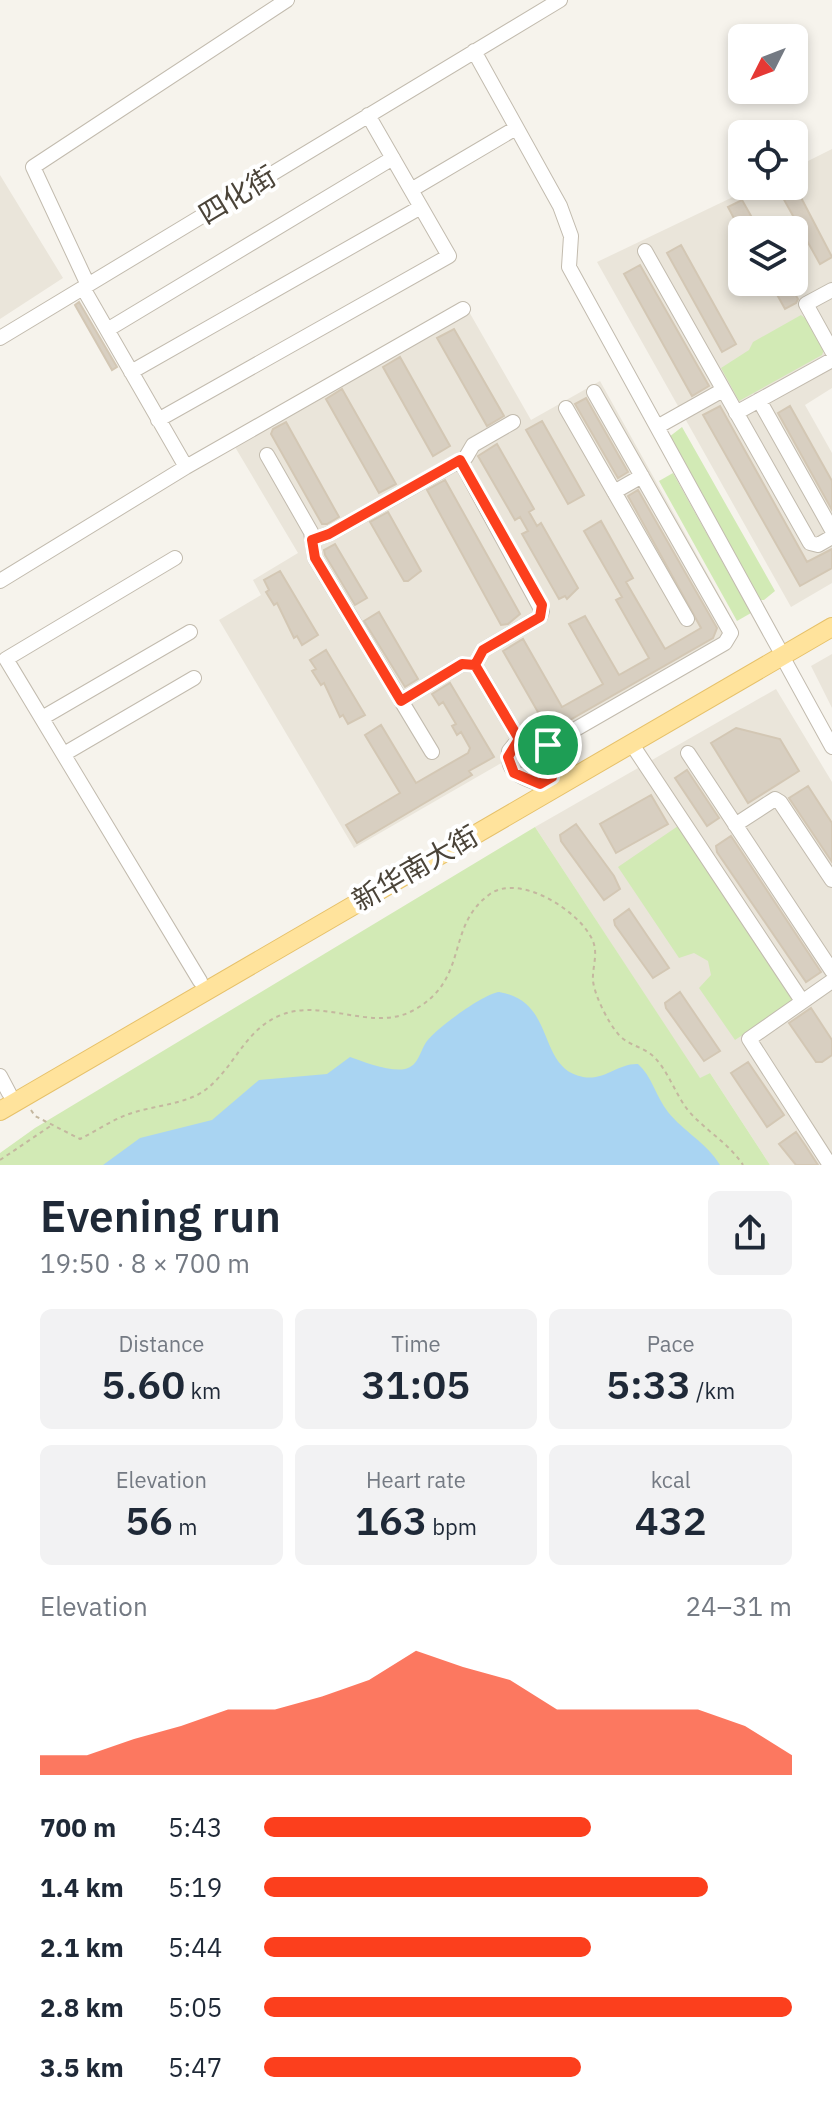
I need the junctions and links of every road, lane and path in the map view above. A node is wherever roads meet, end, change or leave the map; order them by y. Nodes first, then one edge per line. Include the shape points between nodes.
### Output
1 (287, 0) edge
2 (560, 0) edge
3 (474, 51) junction
4 (368, 115) junction
5 (516, 128) junction
6 (393, 158) junction
7 (411, 190) junction
8 (421, 207) junction
9 (645, 251) dead end
10 (86, 286) junction
11 (832, 290) edge
12 (463, 309) dead end
13 (107, 330) junction
14 (0, 338) edge
15 (832, 351) edge
16 (832, 360) edge
17 (131, 372) junction
18 (723, 390) junction
19 (594, 392) dead end
20 (759, 400) junction
21 (566, 408) dead end
22 (736, 413) junction
23 (158, 420) junction
24 (513, 422) dead end
25 (657, 427) junction
26 (267, 455) dead end
27 (460, 460) junction
28 (186, 467) junction
29 (642, 476) junction
30 (614, 492) junction
31 (832, 530) edge
32 (832, 537) edge
33 (312, 540) junction
34 (175, 558) dead end
35 (0, 581) edge
36 (832, 615) edge
37 (687, 619) dead end
38 (832, 627) edge
39 (190, 632) dead end
40 (780, 651) junction
41 (475, 665) junction
42 (194, 678) dead end
43 (401, 701) junction
44 (42, 718) junction
45 (519, 739) junction
46 (631, 743) junction
47 (548, 745) junction
48 (832, 747) edge
49 (432, 752) dead end
50 (688, 753) dead end
51 (64, 754) junction
52 (546, 781) junction
53 (735, 825) junction
54 (832, 880) edge
55 (832, 971) edge
56 (200, 981) junction
57 (832, 981) edge
58 (802, 1001) junction
59 (8, 1091) edge
60 (0, 1111) edge
61 (53, 1125) junction
62 (0, 1160) edge
63 (743, 1165) edge
64 (830, 1165) edge

1 - 10 street via 33,167
2 - 3 street, 四化街
3 - 4 street, 四化街
3 - 5 street
4 - 6 street
4 - 10 street, 四化街
5 - 7 street
5 - 25 street via 560,206 571,236 569,267
6 - 7 street
6 - 13 street
7 - 8 street
8 - 17 street
8 - 23 street via 449,256
9 - 18 street
10 - 13 street
10 - 14 street, 四化街
11 - 15 street via 806,304
12 - 28 street
13 - 17 street
16 - 20 street
17 - 23 street
18 - 22 street
18 - 25 street
19 - 29 street
20 - 22 street
20 - 31 street
21 - 30 street
22 - 32 street via 810,543 818,545
23 - 28 street
24 - 27 street via 473,445
25 - 40 street
26 - 33 street
27 - 33 street
27 - 41 street via 542,605 540,617 483,650
28 - 35 street
29 - 30 street
29 - 47 street via 730,637
30 - 37 street
33 - 43 street via 315,558
34 - 44 street via 6,659
36 - 40 main road, 新华南大街
38 - 40 main road, 新华南大街
39 - 44 street
40 - 46 main road, 新华南大街
40 - 48 street
40 - 52 main road, 新华南大街
41 - 43 street via 462,664
41 - 45 street
42 - 51 street
43 - 49 street
44 - 51 street
45 - 47 street via 534,737
45 - 52 street via 509,751 511,768 519,776
46 - 58 street
46 - 59 main road, 新华南大街
47 - 52 street
50 - 53 street
51 - 56 street
52 - 56 main road, 新华南大街
53 - 54 street via 775,799
53 - 55 street
56 - 59 main road, 新华南大街
57 - 58 street
58 - 64 street via 749,1039
59 - 60 main road, 新华南大街
59 - 61 path
61 - 62 path
61 - 63 path via 80,1139 127,1115 199,1094 255,1031 282,1014 317,1009 394,1017 411,1012 436,994 452,973 470,914 492,892 513,889 553,902 579,921 592,938 593,982 618,1034 655,1058 687,1109

